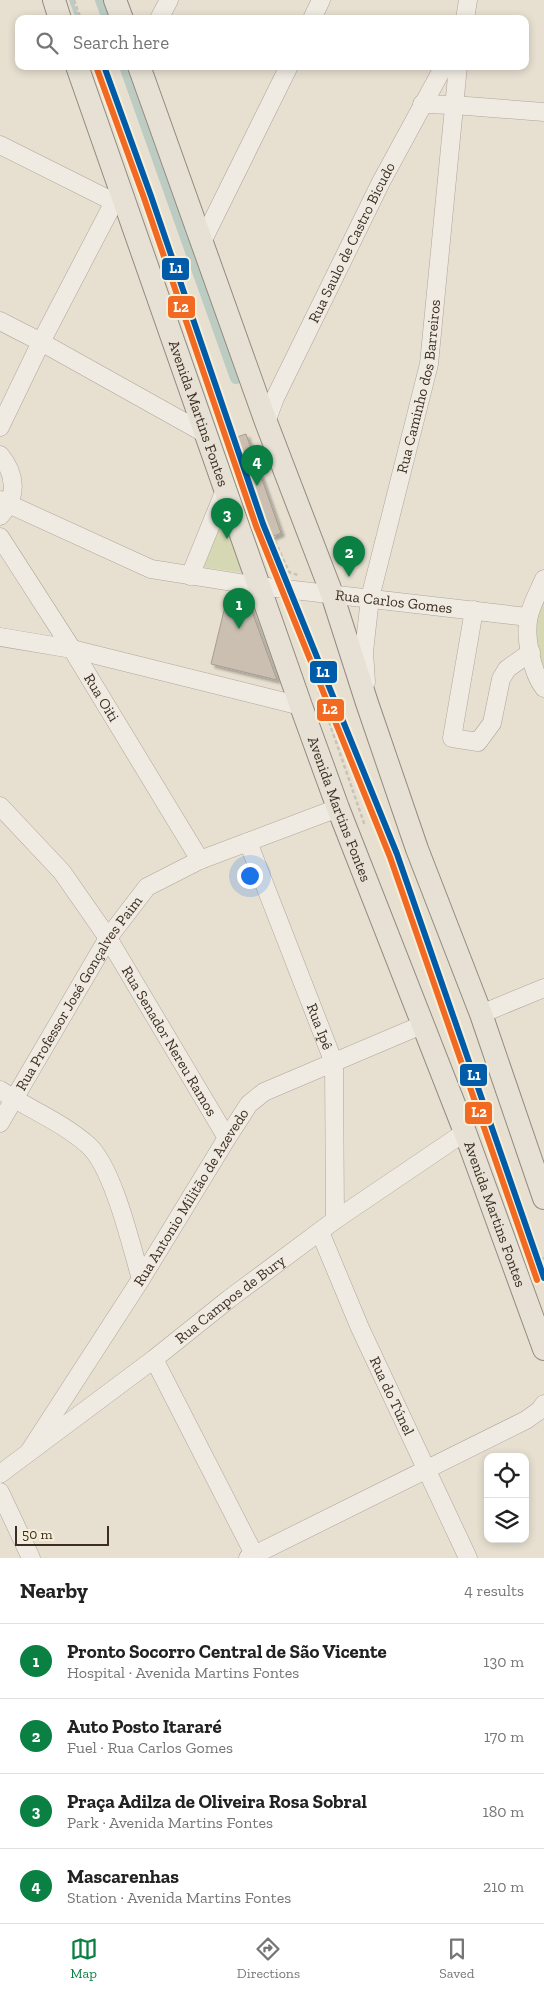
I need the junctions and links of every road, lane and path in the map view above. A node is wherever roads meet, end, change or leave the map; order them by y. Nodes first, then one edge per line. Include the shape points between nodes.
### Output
1 (54, 0) edge
2 (74, 0) edge
3 (115, 0) edge
4 (168, 0) edge
5 (321, 0) edge
6 (468, 0) edge
7 (59, 15) edge
8 (80, 15) edge
9 (121, 15) edge
10 (161, 15) edge
11 (314, 15) edge
12 (466, 15) edge
13 (78, 70) edge
14 (99, 70) edge
15 (140, 70) edge
16 (286, 70) edge
17 (442, 70) edge
18 (458, 70) edge
19 (422, 104) junction
20 (454, 104) junction
21 (544, 112) edge
22 (0, 145) edge
23 (118, 200) junction
24 (201, 244) junction
25 (0, 321) edge
26 (41, 342) junction
27 (266, 422) junction
28 (0, 427) edge
29 (204, 433) junction
30 (0, 456) edge
31 (225, 490) junction
32 (3, 507) edge
33 (0, 537) edge
34 (276, 541) dead end
35 (190, 576) junction
36 (544, 579) edge
37 (286, 580) junction
38 (259, 586) junction
39 (332, 594) junction
40 (370, 598) junction
41 (474, 610) junction
42 (528, 616) junction
43 (0, 637) edge
44 (72, 649) junction
45 (531, 652) junction
46 (544, 688) edge
47 (367, 703) junction
48 (301, 706) junction
49 (0, 806) edge
50 (338, 808) junction
51 (366, 828) dead end
52 (248, 842) junction
53 (200, 860) junction
54 (108, 938) junction
55 (544, 988) edge
56 (481, 1014) junction
57 (424, 1024) junction
58 (334, 1063) junction
59 (7, 1095) edge
60 (0, 1124) edge
61 (465, 1132) junction
62 (227, 1138) junction
63 (538, 1162) edge
64 (544, 1198) edge
65 (335, 1220) junction
66 (320, 1232) junction
67 (544, 1258) edge
68 (524, 1259) dead end
69 (141, 1279) junction
70 (544, 1349) edge
71 (154, 1359) junction
72 (544, 1404) edge
73 (29, 1452) junction
74 (427, 1468) junction
75 (0, 1474) edge
76 (0, 1492) edge
77 (8, 1509) junction
78 (0, 1528) edge
79 (253, 1557) edge
80 (31, 1558) edge
81 (468, 1558) edge

1 - 7 main road
2 - 8 path
3 - 9 main road
4 - 10 street
5 - 11 street
6 - 12 street
13 - 23 main road, Avenida Martins Fontes
14 - 37 path
15 - 24 main road
16 - 24 street
17 - 19 street, Rua Saulo de Castro Bicudo
18 - 20 street, Rua Caminho dos Barreiros
19 - 20 street
19 - 27 street, Rua Saulo de Castro Bicudo
20 - 21 street
20 - 40 street, Rua Caminho dos Barreiros via 429,364
22 - 23 street
23 - 26 street
23 - 29 main road, Avenida Martins Fontes
24 - 27 main road
25 - 26 street
26 - 28 street
26 - 29 street
27 - 39 main road
29 - 31 main road, Avenida Martins Fontes
30 - 32 street via 9,466 13,479 13,492
31 - 35 street
31 - 38 main road, Avenida Martins Fontes
32 - 35 street, Rua Carlos Gomes via 151,569
33 - 44 street, Rua Oiti
34 - 37 path
35 - 38 street, Rua Carlos Gomes
36 - 42 street
37 - 38 street, Rua Carlos Gomes
37 - 39 street, Rua Carlos Gomes
37 - 51 path
38 - 48 main road, Avenida Martins Fontes
39 - 40 street, Rua Carlos Gomes
39 - 47 main road
40 - 41 street, Rua Carlos Gomes
40 - 47 street, Rua Caminho dos Barreiros via 364,652
41 - 42 street, Rua Carlos Gomes
41 - 45 street via 452,738 478,742 492,723 501,679 508,669
42 - 45 street
43 - 44 street
44 - 48 street
44 - 53 street, Rua Oiti
45 - 46 street via 533,665
47 - 56 main road
48 - 50 main road, Avenida Martins Fontes
49 - 54 street, Rua Senador Nereu Ramos via 62,872
50 - 52 street, Rua Professor José Gonçalves Paim
50 - 57 main road, Avenida Martins Fontes
52 - 53 street, Rua Professor José Gonçalves Paim
52 - 58 street, Rua Ipê
53 - 54 street, Rua Professor José Gonçalves Paim via 148,886
54 - 59 street, Rua Professor José Gonçalves Paim
54 - 62 street, Rua Senador Nereu Ramos
55 - 56 street
56 - 63 main road
57 - 58 street, Rua Antonio Militão de Azevedo
57 - 61 main road, Avenida Martins Fontes
58 - 62 street, Rua Antonio Militão de Azevedo via 264,1092 249,1104
58 - 65 street, Rua Ipê
59 - 60 street, Rua Professor José Gonçalves Paim
59 - 69 street via 64,1127 90,1146 107,1171
61 - 65 street, Rua Campos de Bury
61 - 70 main road, Avenida Martins Fontes
62 - 69 street, Rua Antonio Militão de Azevedo
63 - 64 main road
65 - 66 street, Rua Campos de Bury
66 - 71 street, Rua Campos de Bury
66 - 74 street, Rua do Túnel via 360,1328
67 - 68 path
69 - 73 street, Rua Antonio Militão de Azevedo
71 - 73 street, Rua Campos de Bury
71 - 79 street
72 - 74 street via 526,1420
73 - 75 street, Rua Campos de Bury
74 - 79 street
74 - 81 street, Rua do Túnel
76 - 77 street
77 - 78 street
77 - 80 street

